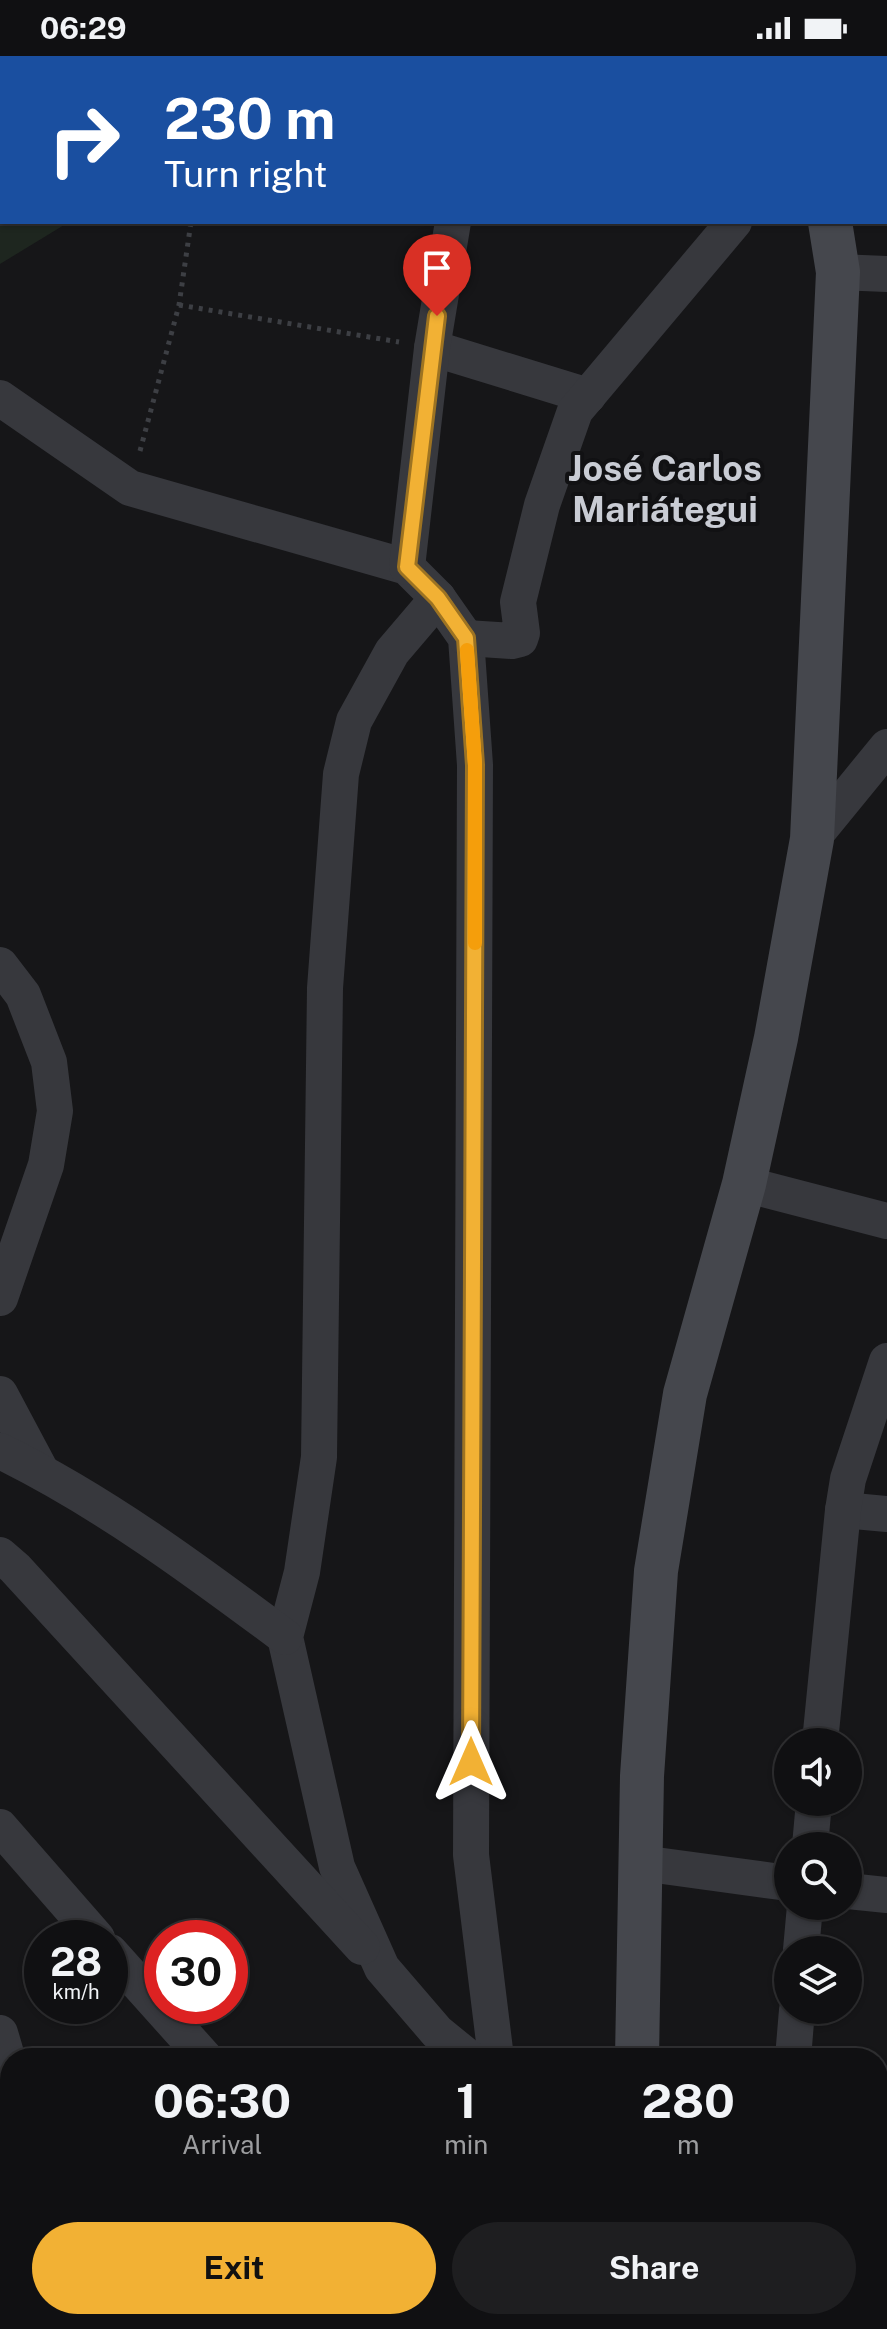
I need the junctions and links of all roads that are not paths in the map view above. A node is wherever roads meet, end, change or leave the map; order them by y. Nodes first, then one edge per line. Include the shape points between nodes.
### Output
1 (453, 224) edge
2 (732, 224) edge
3 (830, 224) edge
4 (838, 272) junction
5 (887, 274) edge
6 (432, 348) junction
7 (588, 396) junction
8 (0, 398) edge
9 (407, 567) junction
10 (438, 598) junction
11 (466, 638) junction
12 (887, 747) edge
13 (812, 839) junction
14 (0, 965) edge
15 (744, 1184) junction
16 (887, 1221) edge
17 (0, 1298) edge
18 (887, 1361) edge
19 (0, 1394) edge
20 (0, 1451) edge
21 (41, 1471) junction
22 (843, 1510) junction
23 (887, 1514) edge
24 (0, 1555) edge
25 (285, 1637) junction
26 (821, 1728) edge
27 (1, 1835) edge
28 (641, 1863) junction
29 (774, 1881) edge
30 (862, 1892) edge
31 (887, 1895) edge
32 (80, 1920) edge
33 (382, 1968) junction
34 (128, 1972) edge
35 (796, 2024) edge
36 (196, 2048) edge
37 (457, 2048) edge
38 (495, 2048) edge
39 (637, 2048) edge
40 (794, 2048) edge

1 - 6 street
2 - 7 street
3 - 4 main road
4 - 5 street
4 - 13 main road
6 - 7 street
6 - 9 street
7 - 11 street via 575,411 542,505 518,602 521,636 512,641
8 - 9 street via 130,488
9 - 10 street
10 - 11 street
10 - 25 street via 392,652 354,721 341,774 325,988 319,1457 302,1572
11 - 38 street via 475,765 471,1855
12 - 13 street
13 - 15 main road
14 - 17 street via 23,995 49,1062 55,1111 46,1165
15 - 16 street
15 - 28 main road via 685,1394 656,1571
18 - 22 street
19 - 21 street
20 - 21 street
21 - 25 street via 187,1564
22 - 23 street
22 - 26 street
24 - 33 street
25 - 33 street via 337,1867
27 - 32 street
28 - 29 street
28 - 39 main road
30 - 31 street
33 - 37 street
34 - 36 street
35 - 40 street

